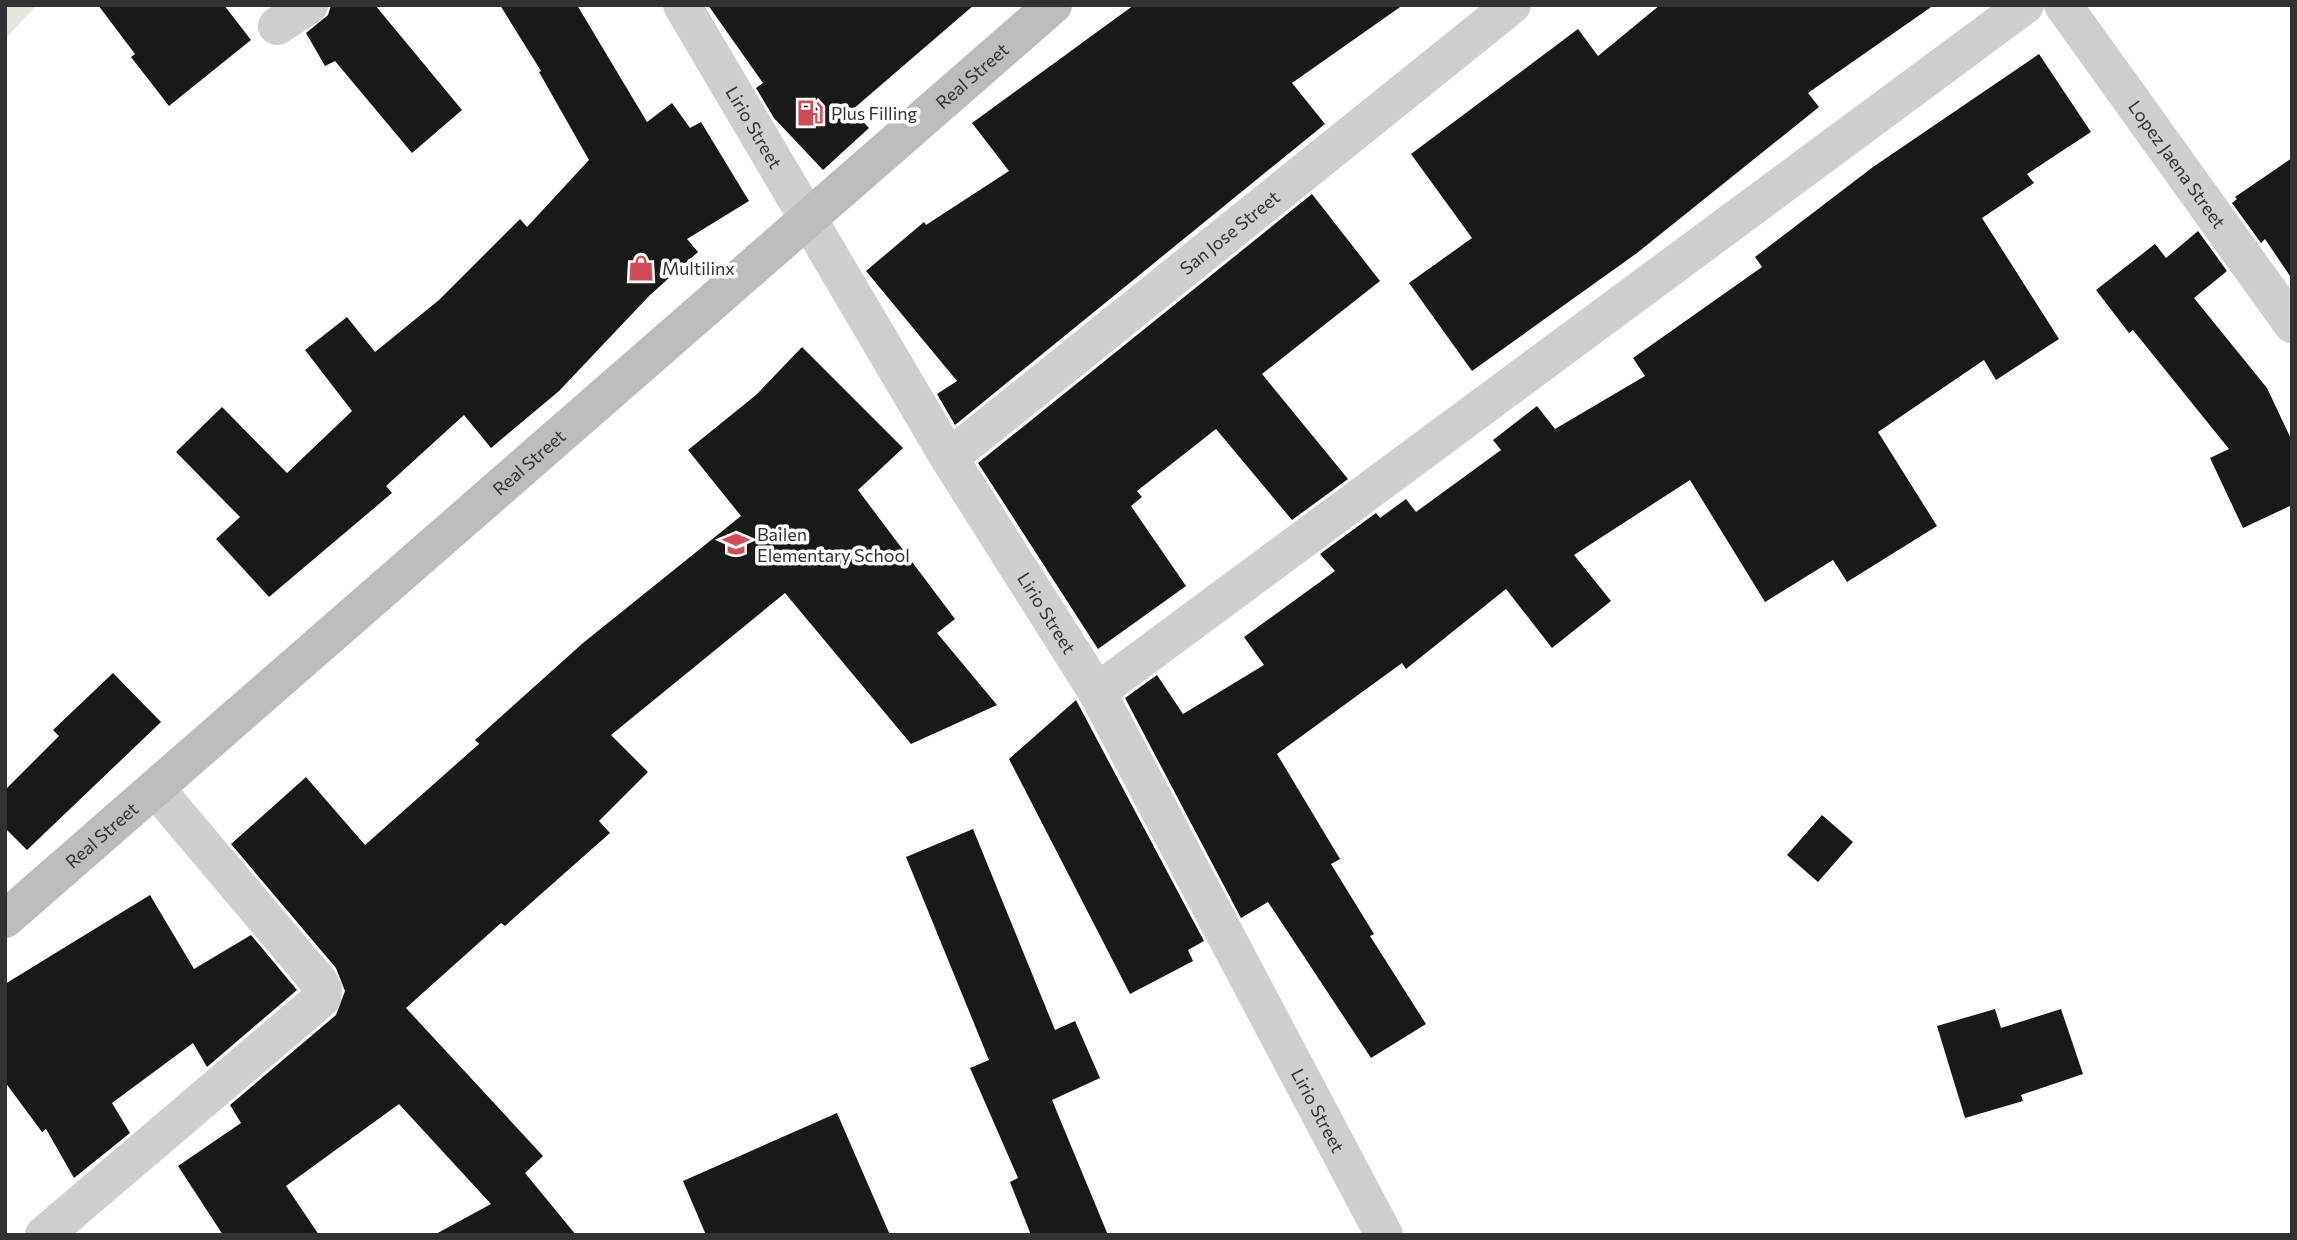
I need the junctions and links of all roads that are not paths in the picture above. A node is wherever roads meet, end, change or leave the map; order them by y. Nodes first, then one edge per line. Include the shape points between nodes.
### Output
1 (309, 5) edge
2 (682, 5) edge
3 (1053, 5) edge
4 (1512, 5) edge
5 (2025, 5) edge
6 (2063, 5) edge
7 (277, 26) dead end
8 (806, 220) junction
9 (2292, 324) edge
10 (949, 458) junction
11 (1097, 692) junction
12 (155, 788) junction
13 (5, 919) edge
14 (44, 1235) edge
15 (1384, 1235) edge

1 - 7 street
2 - 8 street, Lirio Street
3 - 8 main road, Real Street
4 - 10 street, San Jose Street
5 - 11 street
6 - 9 street, Lopez Jaena Street
8 - 10 street, Lirio Street
8 - 12 main road, Real Street
10 - 11 street, Lirio Street
11 - 15 street, Lirio Street
12 - 13 main road, Real Street
12 - 14 street via 319,982 322,998

